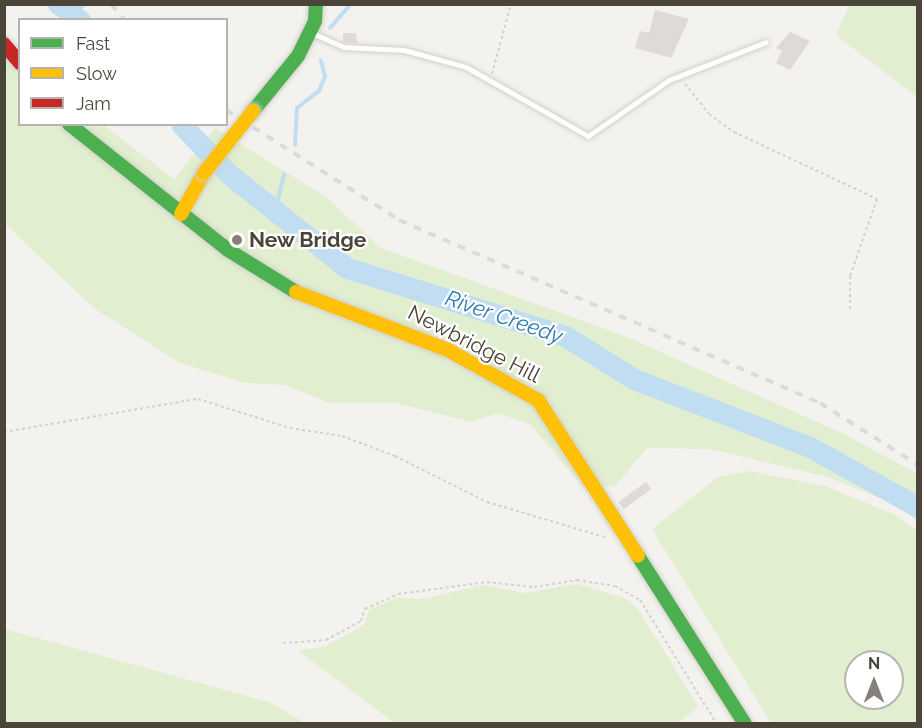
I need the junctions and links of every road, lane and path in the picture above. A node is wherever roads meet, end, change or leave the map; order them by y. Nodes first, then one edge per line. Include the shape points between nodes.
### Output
1 (316, 4) edge
2 (512, 4) edge
3 (311, 33) junction
4 (766, 42) dead end
5 (4, 44) edge
6 (18, 61) edge
7 (681, 76) junction
8 (491, 78) junction
9 (71, 126) edge
10 (181, 214) junction
11 (850, 311) dead end
12 (4, 432) edge
13 (614, 542) dead end
14 (283, 643) dead end
15 (717, 723) edge
16 (745, 723) edge

1 - 3 main road
2 - 8 path
3 - 8 lane via 344,47 431,55
3 - 10 main road, bridge via 204,173
4 - 7 lane
5 - 6 main road
7 - 8 lane via 588,136
7 - 11 path via 691,95 734,132 877,200 850,276
9 - 10 main road, Newbridge Hill
10 - 16 main road, Newbridge Hill via 287,288 448,350 538,400
12 - 13 path via 198,399 290,428 342,436 395,456 487,502 535,520 574,525
14 - 15 path via 326,640 361,621 365,609 398,594 488,582 534,587 577,580 615,585 640,600

